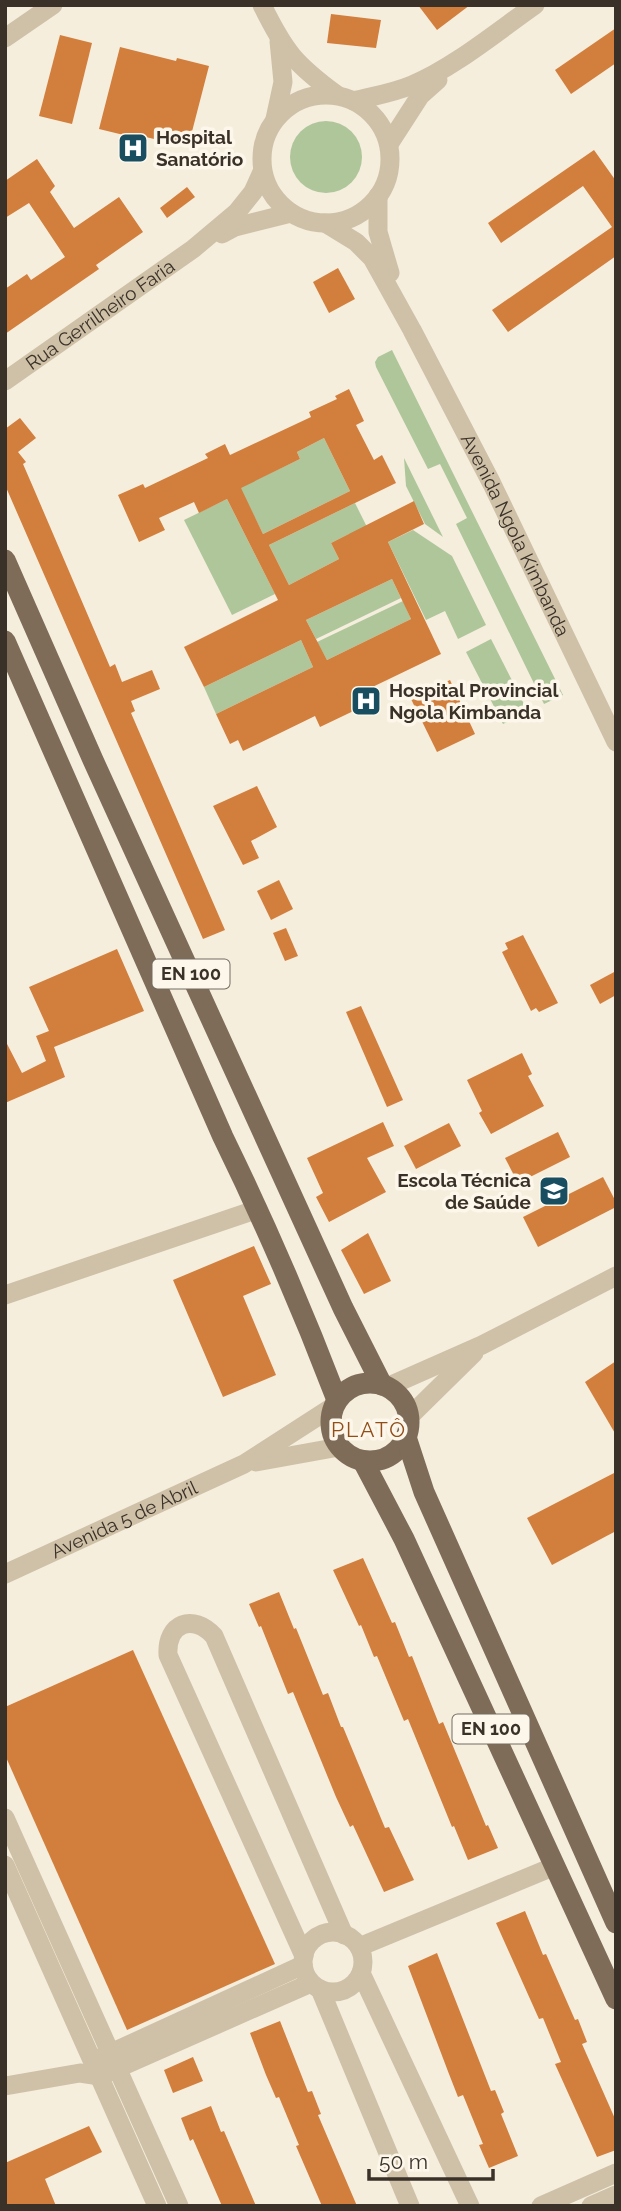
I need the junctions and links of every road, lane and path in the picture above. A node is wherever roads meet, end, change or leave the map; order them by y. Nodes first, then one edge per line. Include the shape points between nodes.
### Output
1 (53, 5) edge
2 (262, 5) edge
3 (535, 5) edge
4 (5, 38) edge
5 (279, 40) junction
6 (464, 55) junction
7 (345, 98) junction
8 (275, 119) junction
9 (389, 144) junction
10 (262, 172) junction
11 (378, 196) junction
12 (291, 213) junction
13 (325, 223) junction
14 (193, 249) junction
15 (412, 330) junction
16 (5, 380) edge
17 (5, 560) edge
18 (5, 641) edge
19 (616, 742) edge
20 (257, 1121) junction
21 (223, 1137) junction
22 (258, 1209) junction
23 (616, 1276) edge
24 (5, 1294) edge
25 (482, 1345) junction
26 (385, 1386) junction
27 (336, 1403) junction
28 (408, 1427) junction
29 (339, 1447) junction
30 (363, 1461) junction
31 (244, 1464) junction
32 (5, 1574) edge
33 (5, 1818) edge
34 (5, 1865) edge
35 (555, 1866) junction
36 (616, 1923) edge
37 (352, 1941) junction
38 (309, 1973) junction
39 (361, 1973) junction
40 (616, 1999) edge
41 (114, 2060) junction
42 (91, 2070) junction
43 (5, 2086) edge
44 (616, 2173) edge
45 (616, 2195) edge
46 (158, 2206) edge
47 (179, 2206) edge
48 (410, 2206) edge
49 (470, 2206) edge
50 (541, 2206) edge
51 (591, 2206) edge

1 - 4 street
2 - 5 street
3 - 6 street
5 - 7 street via 294,61
5 - 8 street via 283,82
6 - 7 street via 414,84 388,93
6 - 9 street via 420,96
7 - 8 street via 302,98
7 - 9 street via 370,111
8 - 10 street via 265,135
9 - 11 street via 387,180
10 - 12 street via 268,188
10 - 14 street, Rua Gerrilheiro Faria via 237,212
11 - 13 street via 366,209
11 - 15 street via 377,232
12 - 13 street
12 - 14 street, Rua Gerrilheiro Faria via 235,227
13 - 15 street via 372,258
14 - 16 street, Rua Gerrilheiro Faria
15 - 19 street, Avenida Ngola Kimbanda
17 - 20 main road, EN 100
18 - 21 main road, EN 100
20 - 21 main road
20 - 26 main road, EN 100 via 343,1308
21 - 22 main road, EN 100
22 - 24 street
22 - 27 main road, EN 100
23 - 25 street
25 - 26 street
25 - 28 street
26 - 27 main road via 362,1384 344,1392
26 - 28 main road, EN 100 via 405,1405
27 - 29 main road, EN 100 via 331,1420
27 - 31 street, Avenida 5 de Abril
28 - 30 main road via 393,1454
28 - 36 main road, EN 100 via 424,1492
29 - 30 main road
29 - 31 street, Avenida 5 de Abril
30 - 35 main road, EN 100 via 404,1539
31 - 32 street, Avenida 5 de Abril
33 - 41 street
34 - 42 street
35 - 37 street
35 - 40 main road, EN 100
37 - 38 street via 334,1933 315,1939
37 - 38 street via 214,1636 194,1623 183,1625 167,1642 168,1655
37 - 39 street via 362,1956
38 - 39 street via 329,1992 348,1988
38 - 41 street
38 - 48 street
39 - 49 street
41 - 42 street
41 - 47 street
42 - 43 street
42 - 46 street
44 - 50 street
45 - 51 street

